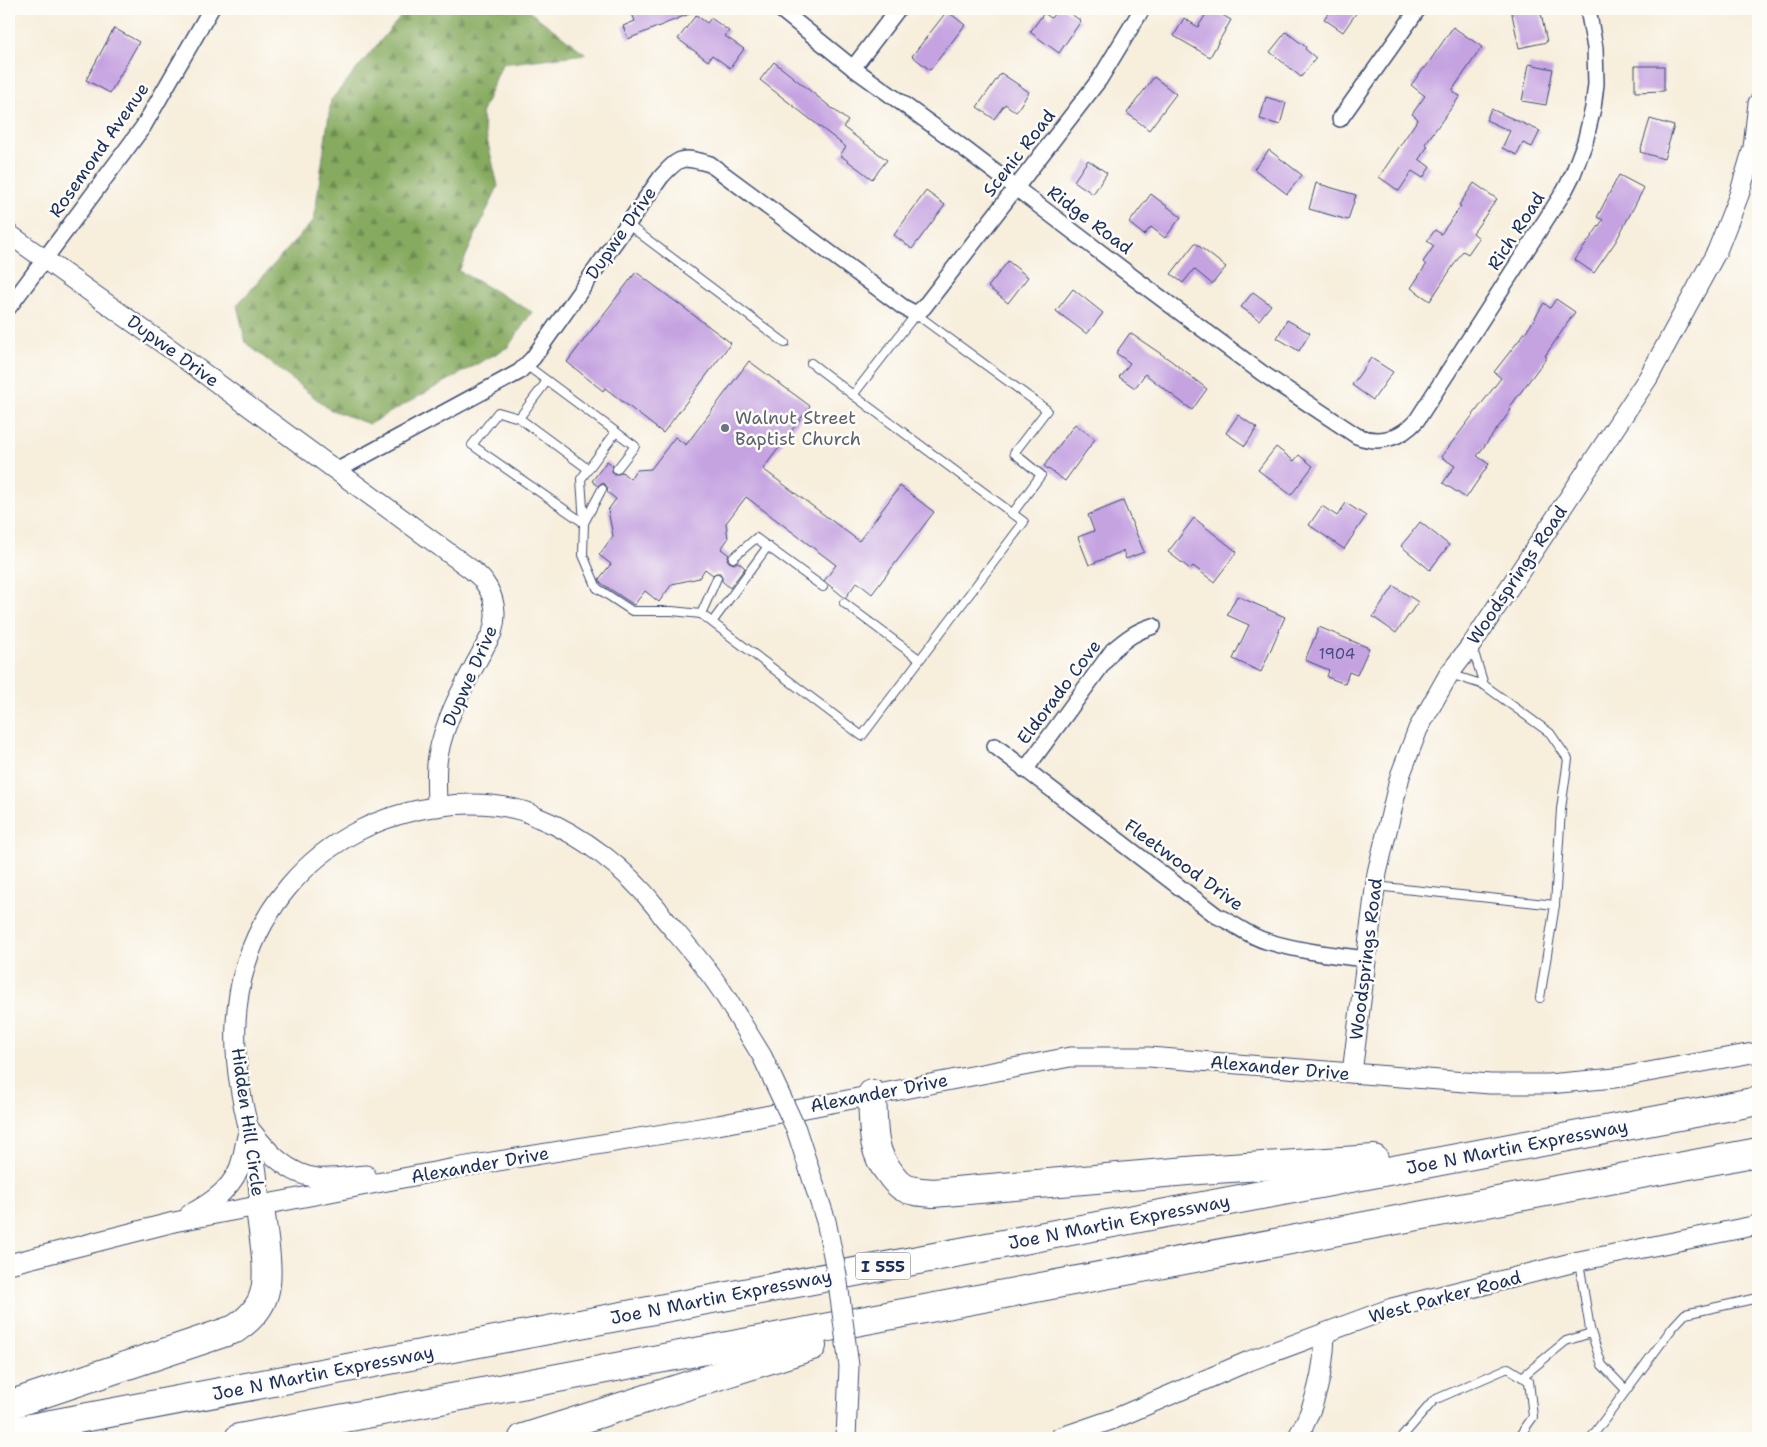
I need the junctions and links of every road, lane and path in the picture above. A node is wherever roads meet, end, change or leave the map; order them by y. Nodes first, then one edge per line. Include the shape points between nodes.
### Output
1 (210, 9) edge
2 (780, 9) edge
3 (898, 9) edge
4 (1142, 9) edge
5 (1418, 9) edge
6 (1588, 9) edge
7 (853, 68) junction
8 (1758, 103) edge
9 (1340, 119) dead end
10 (1016, 188) junction
11 (627, 224) junction
12 (9, 234) edge
13 (44, 259) junction
14 (9, 307) edge
15 (916, 314) junction
16 (785, 343) dead end
17 (811, 363) dead end
18 (526, 365) junction
19 (547, 381) junction
20 (853, 394) junction
21 (519, 418) junction
22 (616, 432) junction
23 (1388, 438) joint
24 (588, 469) junction
25 (617, 469) dead end
26 (336, 471) junction
27 (602, 489) dead end
28 (1012, 514) junction
29 (584, 523) junction
30 (768, 546) junction
31 (733, 558) dead end
32 (717, 578) dead end
33 (822, 587) dead end
34 (844, 603) dead end
35 (702, 614) junction
36 (713, 621) junction
37 (1153, 626) dead end
38 (1472, 644) junction
39 (919, 659) junction
40 (1449, 674) junction
41 (1484, 685) junction
42 (995, 746) dead end
43 (1025, 770) junction
44 (437, 807) junction
45 (1375, 886) junction
46 (1555, 905) junction
47 (1366, 959) junction
48 (1540, 998) dead end
49 (1758, 1052) edge
50 (1352, 1073) junction
51 (872, 1094) junction
52 (1758, 1101) edge
53 (249, 1127) junction
54 (1515, 1148) junction
55 (1758, 1152) edge
56 (455, 1168) junction
57 (260, 1206) junction
58 (174, 1222) junction
59 (1758, 1225) edge
60 (1579, 1261) junction
61 (9, 1264) edge
62 (1758, 1298) edge
63 (920, 1311) junction
64 (1591, 1333) junction
65 (1325, 1334) junction
66 (1522, 1377) junction
67 (1626, 1390) junction
68 (9, 1405) edge
69 (9, 1432) edge
70 (239, 1438) edge
71 (523, 1438) edge
72 (846, 1438) edge
73 (1059, 1438) edge
74 (1297, 1438) edge
75 (1401, 1438) edge
76 (1518, 1438) edge
77 (1591, 1438) edge

1 - 13 street, Rosemond Avenue via 143,127
2 - 7 street, Ridge Road
3 - 7 street
4 - 10 street, Scenic Road via 1099,80
5 - 9 street
6 - 23 street, Rich Road via 1595,48 1596,84 1585,142 1573,174 1417,420 1401,435
7 - 10 street, Ridge Road
8 - 38 street, Woodsprings Road via 1753,148 1717,251 1648,378
10 - 15 street, Scenic Road
10 - 23 street, Ridge Road via 1262,373 1357,436 1375,440
11 - 15 street, Dupwe Drive via 661,177 678,160 689,158 710,164
11 - 16 lane
11 - 18 street, Dupwe Drive
12 - 13 street, Dupwe Drive
13 - 14 street, Rosemond Avenue
13 - 26 street, Dupwe Drive
15 - 20 lane
15 - 28 lane via 1047,410 1014,453 1041,475
17 - 20 lane
18 - 19 lane
18 - 26 street, Dupwe Drive via 512,377
19 - 21 lane
19 - 22 lane
20 - 28 lane
21 - 24 lane
21 - 29 lane via 498,412 472,445
22 - 24 lane
22 - 25 lane via 635,446
24 - 29 lane via 581,480
26 - 44 street, Dupwe Drive via 472,570 486,584 496,609 492,633 444,735 438,757
27 - 29 lane
28 - 39 lane via 1024,522
29 - 35 lane via 583,555 597,588 632,612
30 - 31 lane via 756,538
30 - 33 lane
30 - 36 lane
32 - 35 lane
34 - 39 lane
35 - 36 lane
36 - 39 lane via 862,736
37 - 43 street, Eldorado Cove via 1139,630 1113,650
38 - 40 street, Woodsprings Road
38 - 41 lane
40 - 41 lane
40 - 45 street, Woodsprings Road via 1418,729 1400,776
41 - 46 lane via 1550,733 1568,759 1561,809
42 - 43 street, Fleetwood Drive
43 - 47 street, Fleetwood Drive via 1217,916 1245,932 1296,950
44 - 53 street, Hidden Hill Circle via 399,814 334,846 308,866 268,914 245,965 236,1018 240,1086
44 - 72 street, Hidden Hill Circle, bridge via 485,805 524,811 594,849 621,870 655,906 724,994 762,1056 796,1129 826,1221 849,1366
45 - 46 lane
45 - 47 street, Woodsprings Road
46 - 48 lane
47 - 50 street, Woodsprings Road
49 - 50 street, Alexander Drive via 1615,1078 1548,1084 1490,1084
50 - 51 street, Alexander Drive via 1149,1057 1070,1057
51 - 54 highway via 875,1142 881,1162 898,1183 915,1192
51 - 56 street, Alexander Drive via 718,1125
52 - 54 highway, Joe N Martin Expressway / I 555
53 - 56 street via 272,1156 286,1166 318,1178
53 - 57 street, Hidden Hill Circle
53 - 58 street via 242,1160 228,1187 204,1207
54 - 69 highway, Joe N Martin Expressway / I 555
55 - 63 highway
56 - 57 street, Alexander Drive
57 - 58 street, Alexander Drive
57 - 68 highway via 267,1281 256,1310 246,1322 234,1330
58 - 61 street, Alexander Drive
59 - 60 street, West Parker Road
60 - 64 lane
60 - 65 street, West Parker Road via 1392,1308
62 - 67 lane via 1685,1314
63 - 70 highway
63 - 71 highway
64 - 66 lane via 1566,1341
64 - 67 lane via 1602,1365
65 - 73 street, West Parker Road via 1249,1361 1114,1419
65 - 74 street via 1321,1377
66 - 75 lane via 1508,1368 1434,1400
66 - 76 lane via 1530,1381 1533,1417
67 - 77 lane

